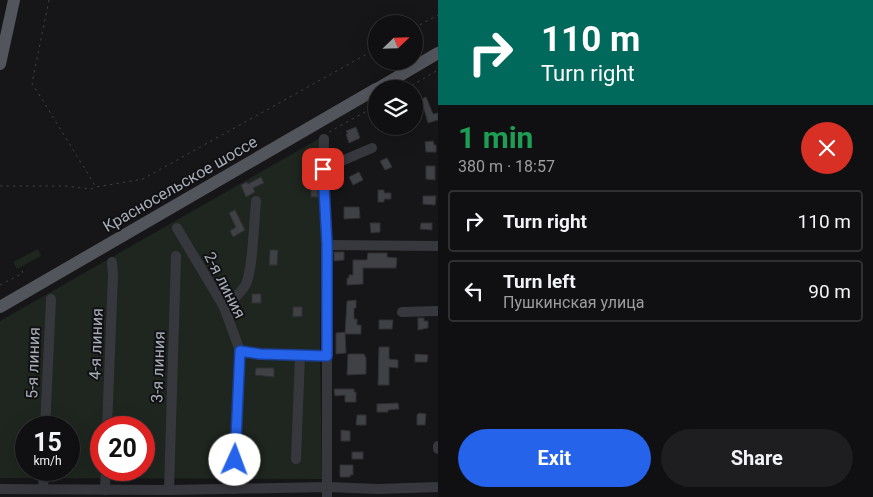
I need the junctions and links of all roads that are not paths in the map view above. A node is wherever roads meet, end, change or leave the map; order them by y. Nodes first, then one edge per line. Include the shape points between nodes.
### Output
1 (14, 0) edge
2 (438, 53) edge
3 (0, 64) edge
4 (392, 80) edge
5 (368, 94) edge
6 (325, 136) road end
7 (372, 148) dead end
8 (323, 169) junction
9 (256, 202) dead end
10 (177, 228) dead end
11 (327, 244) junction
12 (438, 246) edge
13 (176, 256) dead end
14 (112, 262) dead end
15 (51, 299) dead end
16 (0, 307) edge
17 (224, 307) junction
18 (438, 311) edge
19 (402, 312) dead end
20 (240, 351) junction
21 (300, 355) junction
22 (327, 356) junction
23 (46, 416) edge
24 (108, 416) edge
25 (296, 459) dead end
26 (43, 481) edge
27 (105, 481) edge
28 (234, 484) junction
29 (438, 487) edge
30 (43, 489) junction
31 (0, 490) edge
32 (105, 490) junction
33 (169, 490) junction
34 (328, 492) edge
35 (427, 492) edge

1 - 3 main road
2 - 4 main road, Красносельское шоссе
5 - 16 main road, Красносельское шоссе
6 - 8 street
7 - 8 street
8 - 11 street
9 - 17 street via 246,283
10 - 17 street, 2-я линия
11 - 12 street
11 - 22 street
13 - 33 street, 3-я линия
14 - 24 street, 4-я линия
15 - 23 street, 5-я линия
17 - 20 street, 2-я линия
18 - 19 street
20 - 21 street
20 - 28 street, 2-я линия
21 - 22 street
21 - 25 street
22 - 34 street
26 - 30 street
27 - 32 street
28 - 33 street
28 - 34 street
29 - 35 street
30 - 31 street
30 - 32 street
32 - 33 street
34 - 35 street via 378,489

